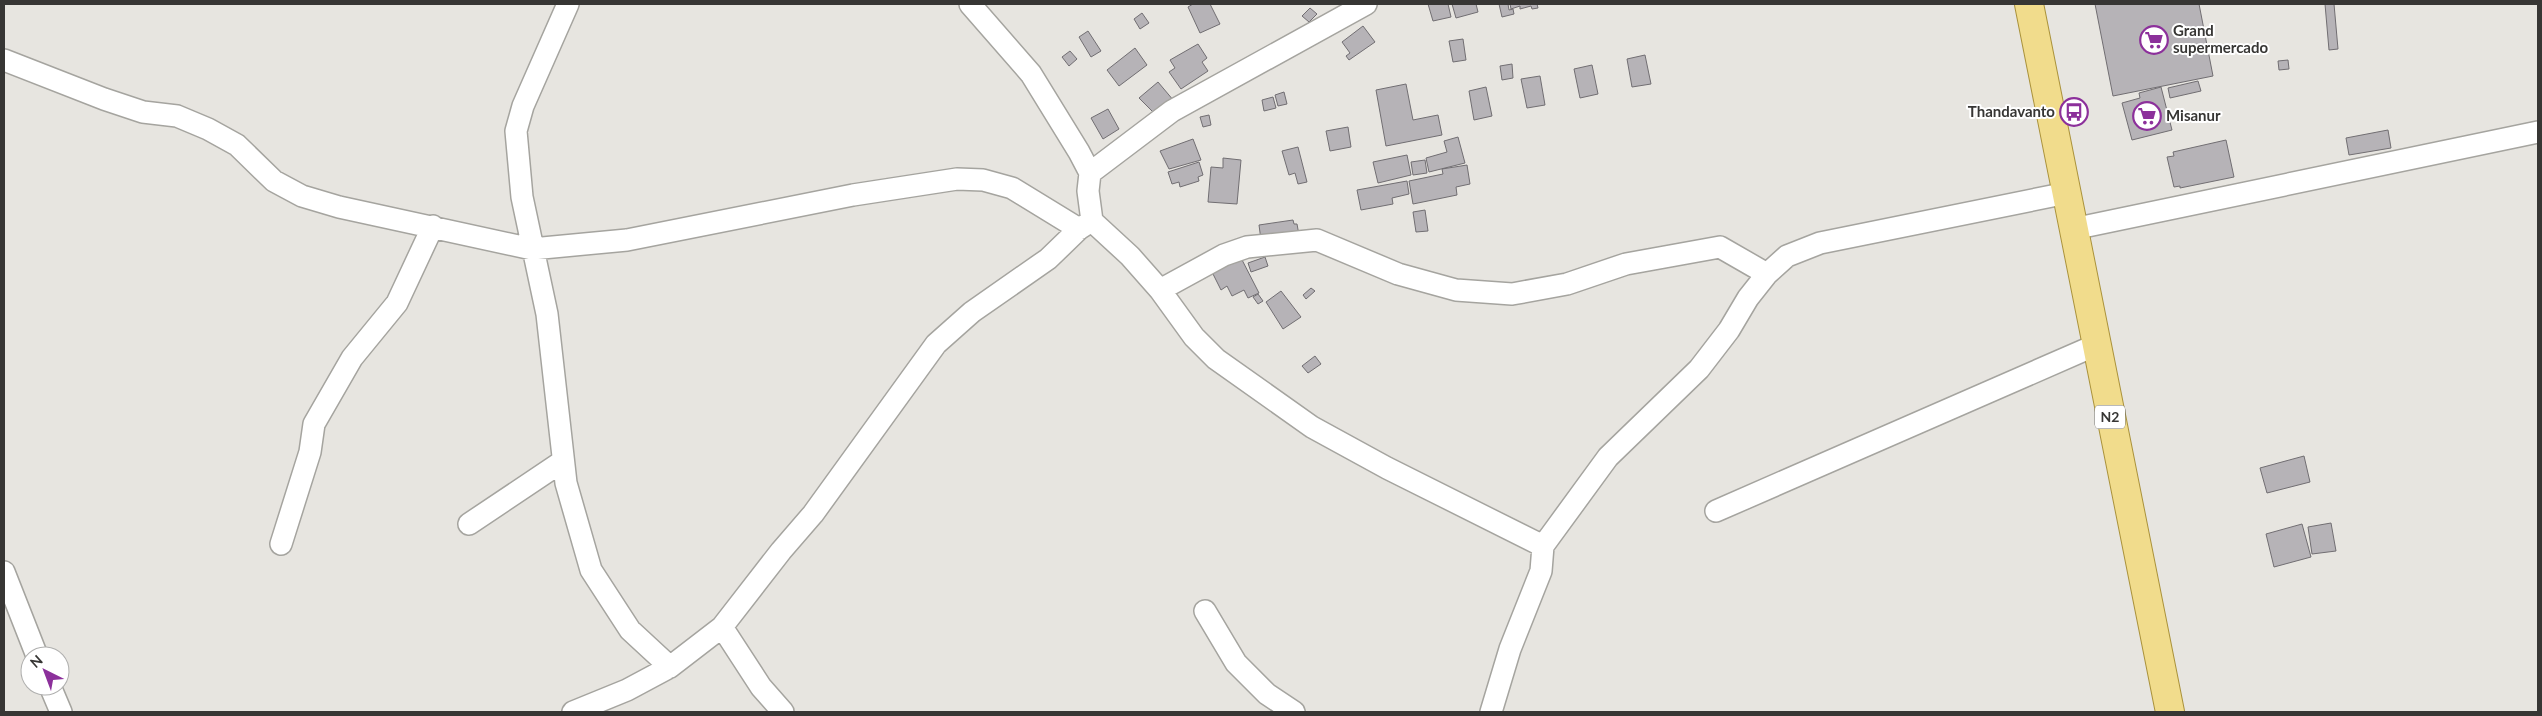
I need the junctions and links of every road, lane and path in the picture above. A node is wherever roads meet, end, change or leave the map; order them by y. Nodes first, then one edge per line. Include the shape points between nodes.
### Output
1 (568, 4) edge
2 (970, 4) edge
3 (1366, 4) edge
4 (2029, 4) edge
5 (4, 60) edge
6 (2538, 132) edge
7 (1090, 173) junction
8 (2067, 193) junction
9 (1086, 225) junction
10 (433, 226) junction
11 (2073, 229) junction
12 (532, 249) junction
13 (1767, 274) junction
14 (1160, 290) junction
15 (2096, 345) junction
16 (563, 461) junction
17 (1716, 511) dead end
18 (469, 524) dead end
19 (280, 544) dead end
20 (1543, 546) junction
21 (4, 572) edge
22 (1205, 611) dead end
23 (722, 627) junction
24 (33, 646) edge
25 (670, 667) junction
26 (54, 696) edge
27 (60, 712) edge
28 (573, 712) edge
29 (783, 712) edge
30 (1294, 712) edge
31 (1491, 712) edge
32 (2170, 712) edge

1 - 12 street via 522,106 516,131 522,197
2 - 7 street via 1032,74
3 - 7 street via 1172,111
4 - 8 main road, N2
5 - 10 street via 104,99 143,112 177,116 208,129 237,145 274,181 302,196
6 - 11 street
7 - 9 street
8 - 11 main road, N2
8 - 13 street via 1820,243 1787,256
9 - 12 street via 1012,188 983,180 957,178 627,240
9 - 14 street via 1130,256
9 - 23 street via 1048,259 972,312 936,344 813,514
10 - 12 street
10 - 19 street via 397,303 352,358 314,424 310,452
11 - 15 main road, N2
12 - 16 street via 547,314
13 - 14 street via 1720,248 1626,264 1566,284 1512,294 1456,290 1398,274 1317,240 1246,247
13 - 20 street via 1698,369 1608,457
14 - 20 street via 1194,337 1216,359 1312,427
15 - 17 street
15 - 32 main road, N2
16 - 18 street
16 - 25 street via 590,570 630,630
20 - 31 street via 1541,571 1510,649
21 - 24 street
22 - 30 street via 1236,663 1266,694
23 - 25 street
23 - 29 street via 761,687
25 - 28 street via 627,690
26 - 27 street

